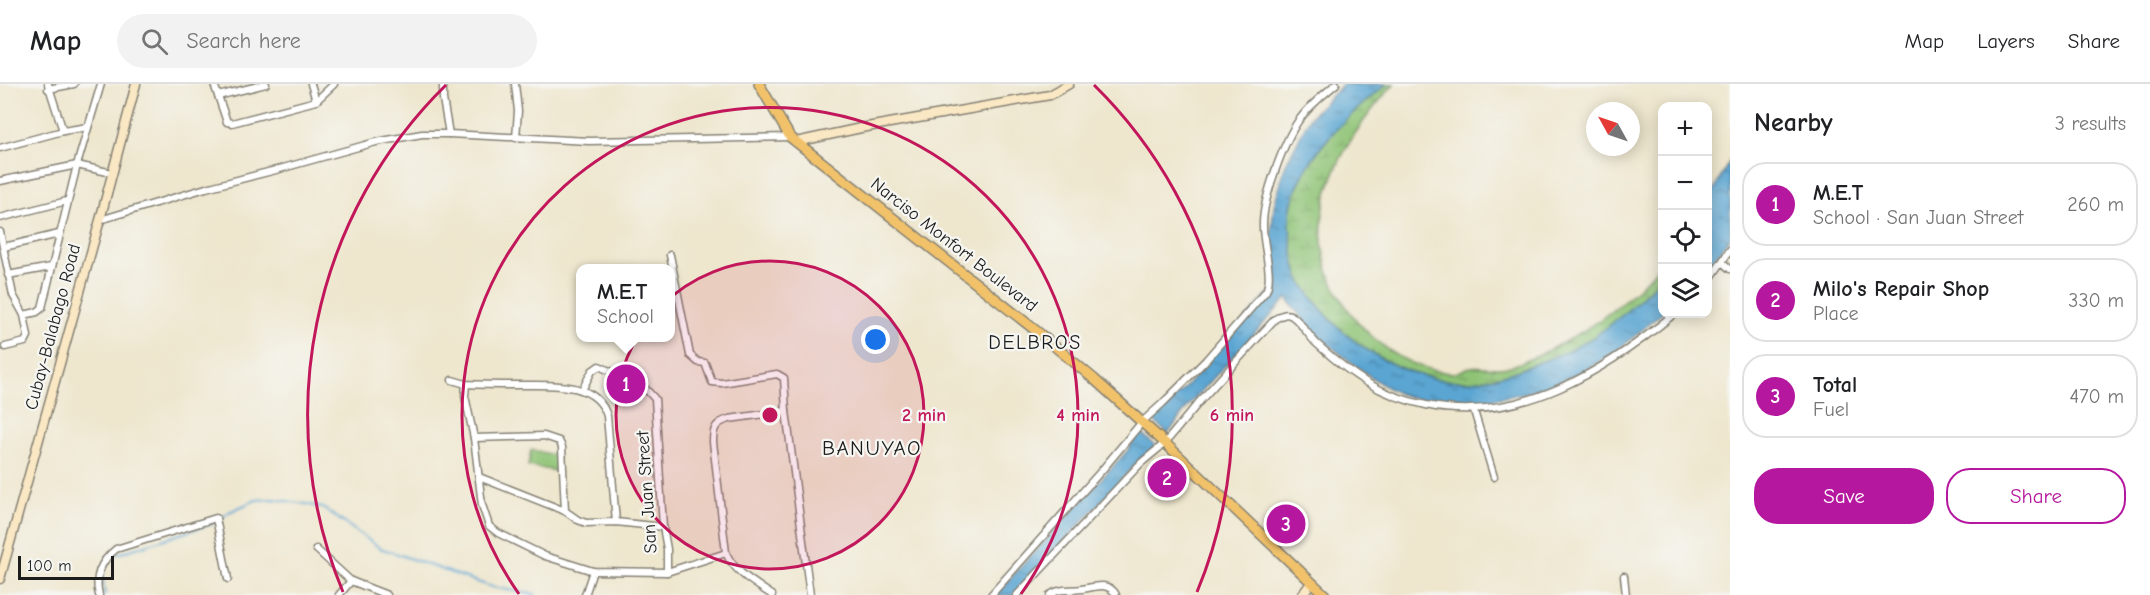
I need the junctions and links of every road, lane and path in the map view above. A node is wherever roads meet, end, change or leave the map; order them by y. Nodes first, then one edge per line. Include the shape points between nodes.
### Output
1 (74, 84) edge
2 (101, 84) edge
3 (136, 84) edge
4 (214, 84) edge
5 (266, 84) edge
6 (311, 84) edge
7 (334, 84) edge
8 (443, 84) edge
9 (515, 84) edge
10 (759, 84) edge
11 (1069, 84) edge
12 (1336, 84) edge
13 (48, 86) edge
14 (218, 96) junction
15 (316, 101) junction
16 (88, 127) junction
17 (63, 131) junction
18 (449, 134) junction
19 (516, 138) junction
20 (793, 139) junction
21 (0, 148) edge
22 (77, 165) junction
23 (112, 174) junction
24 (0, 181) edge
25 (67, 201) junction
26 (0, 218) edge
27 (100, 220) junction
28 (0, 232) edge
29 (59, 234) junction
30 (4, 247) junction
31 (670, 255) dead end
32 (1726, 256) edge
33 (672, 264) edge
34 (51, 267) junction
35 (1730, 269) edge
36 (8, 275) junction
37 (1712, 275) edge
38 (675, 280) edge
39 (24, 315) junction
40 (1669, 318) edge
41 (5, 347) dead end
42 (452, 380) dead end
43 (466, 384) junction
44 (582, 390) junction
45 (786, 411) junction
46 (1474, 411) junction
47 (1142, 422) junction
48 (474, 438) junction
49 (1165, 442) junction
50 (479, 477) junction
51 (1494, 477) dead end
52 (565, 511) junction
53 (616, 522) junction
54 (663, 527) junction
55 (316, 549) dead end
56 (726, 553) junction
57 (594, 571) junction
58 (667, 572) junction
59 (1624, 576) dead end
60 (0, 579) edge
61 (228, 579) dead end
62 (351, 581) junction
63 (1311, 584) junction
64 (1081, 592) edge
65 (99, 595) edge
66 (339, 595) edge
67 (387, 595) edge
68 (585, 595) edge
69 (772, 595) edge
70 (810, 595) edge
71 (991, 595) edge
72 (1017, 595) edge
73 (1050, 595) edge
74 (1116, 595) edge
75 (1302, 595) edge
76 (1325, 595) edge
77 (1626, 595) edge

1 - 13 street
2 - 16 street
3 - 23 main road, Cubay-Balabago Road
4 - 14 street
5 - 14 street
6 - 15 street
7 - 15 street
8 - 18 street
9 - 19 street
10 - 20 main road, Narciso Monfort Boulevard
11 - 20 main road via 1050,95
12 - 47 street via 1298,121 1271,183 1262,221 1270,277 1266,291 1206,360
13 - 17 street
14 - 15 street via 230,123
16 - 17 street
16 - 22 street
17 - 21 street
18 - 19 street
18 - 27 street via 376,142
19 - 20 street
20 - 47 main road, Narciso Monfort Boulevard via 1034,329
22 - 23 street
22 - 24 street
22 - 25 street
23 - 27 main road, Cubay-Balabago Road
25 - 26 street
25 - 29 street
27 - 60 main road, Cubay-Balabago Road
28 - 30 street
29 - 30 street
29 - 34 street
30 - 36 street
31 - 33 street
32 - 35 street
32 - 37 street
34 - 36 street
34 - 39 street via 42,308
36 - 39 street
38 - 45 street via 692,359 705,363 715,384 781,375
39 - 41 street via 27,340
40 - 46 street via 1621,355 1568,385
42 - 43 street
43 - 44 street
43 - 48 street
44 - 53 street via 599,401 607,416
44 - 54 street, San Juan Street via 599,366 644,387 655,399
45 - 56 street via 720,422 715,427 713,442
45 - 70 street
46 - 49 street via 1428,406 1379,391 1334,358 1294,317 1283,315 1275,319
46 - 51 street
47 - 49 main road, Narciso Monfort Boulevard
47 - 71 street
48 - 50 street
48 - 52 street via 544,436 559,441
49 - 63 main road, Narciso Monfort Boulevard
49 - 72 street
50 - 52 street
50 - 57 street via 489,526 545,556
52 - 53 street via 586,523
53 - 54 street
54 - 58 street, San Juan Street
55 - 62 street
56 - 58 street
56 - 69 street via 731,564
57 - 58 street
57 - 68 street
59 - 77 street
61 - 65 street via 216,518 116,549 97,575
62 - 66 street
62 - 67 street
63 - 75 main road
63 - 76 main road, Narciso Monfort Boulevard
64 - 73 street via 1064,589
64 - 74 street via 1092,586 1108,586

